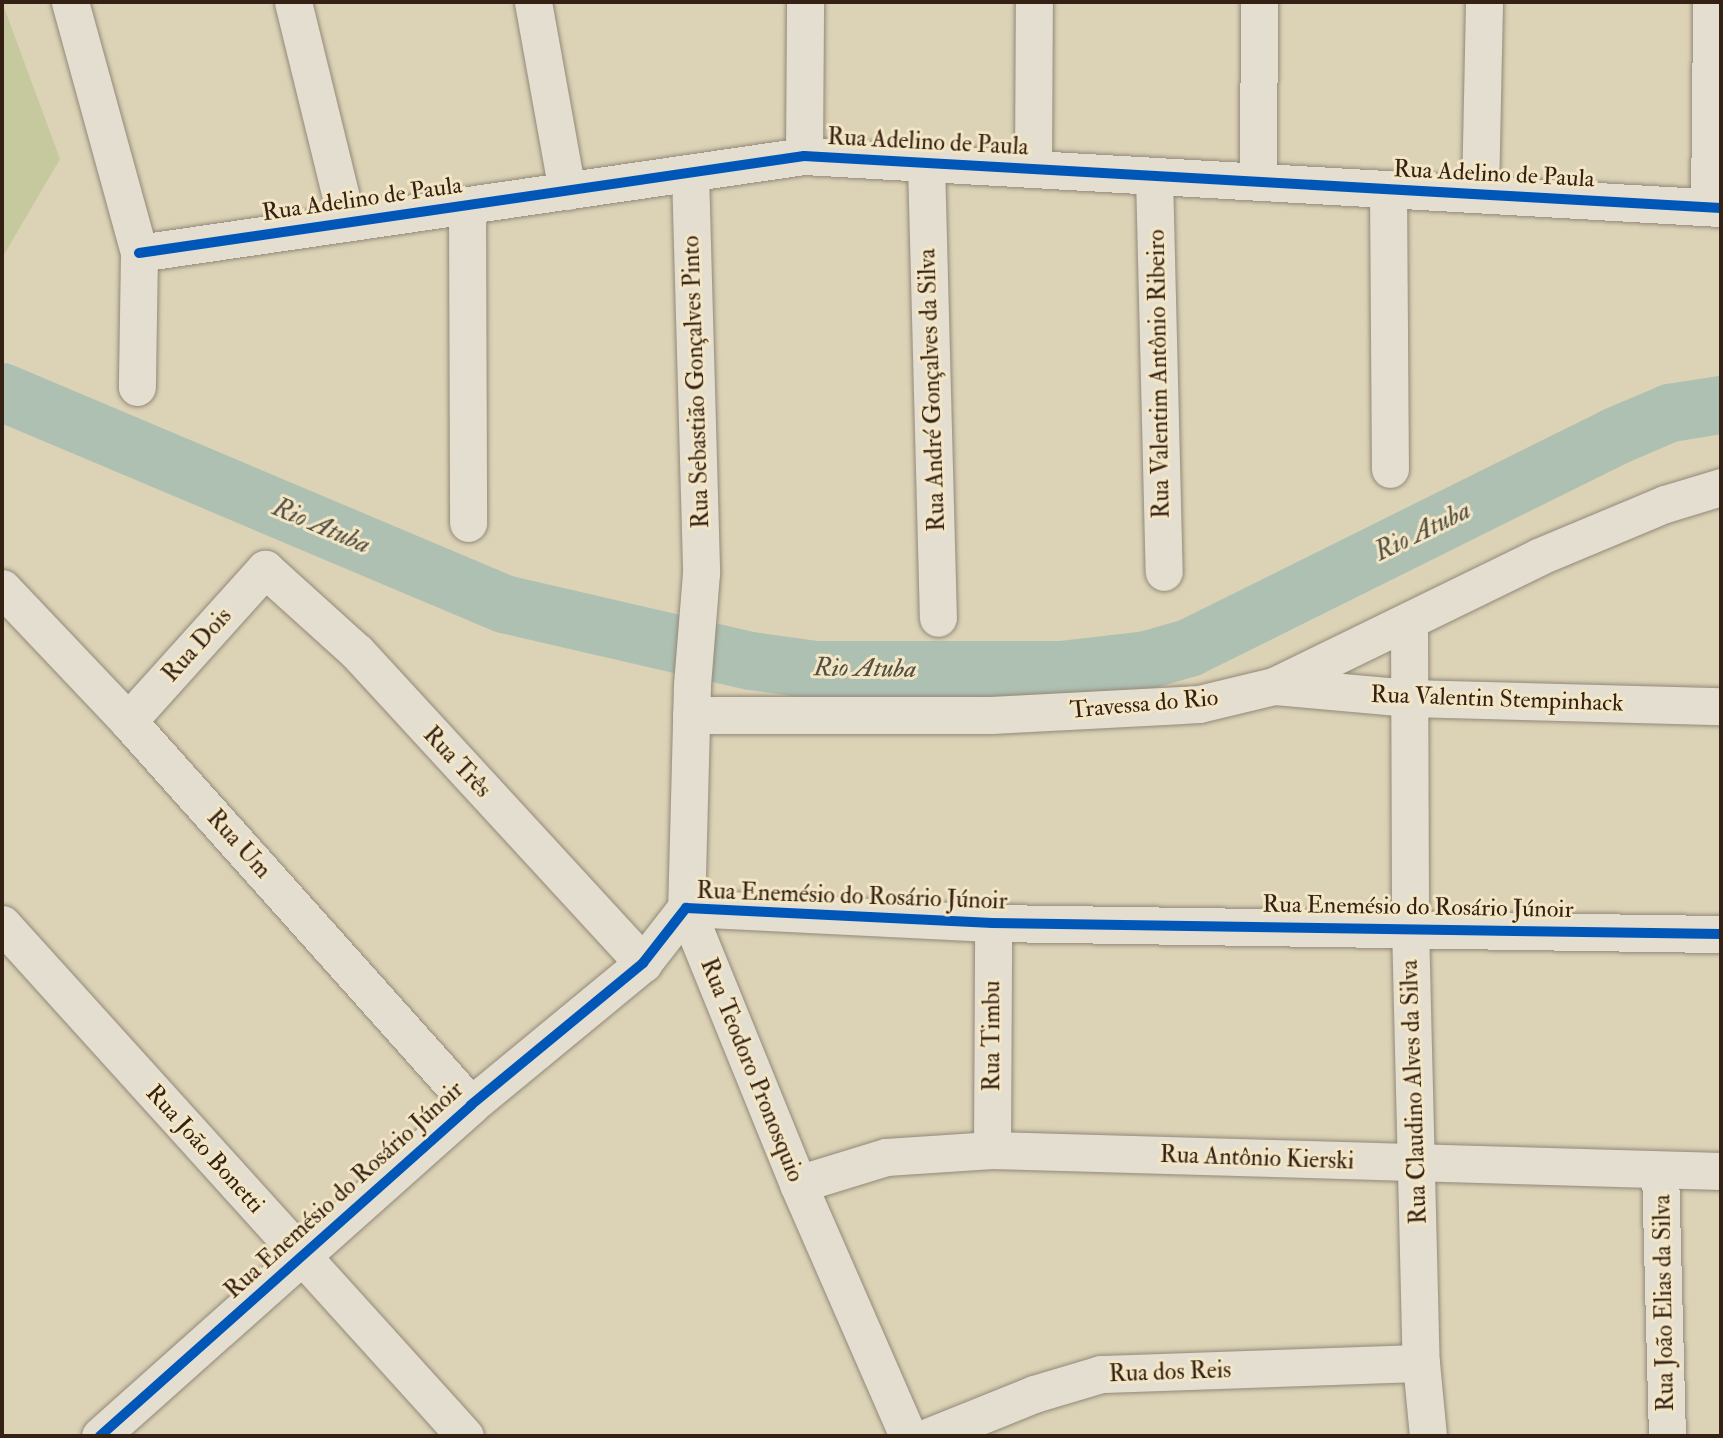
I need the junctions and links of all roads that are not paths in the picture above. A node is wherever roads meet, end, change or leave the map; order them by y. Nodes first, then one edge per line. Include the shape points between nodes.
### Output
1 (70, 2) edge
2 (293, 2) edge
3 (533, 2) edge
4 (805, 2) edge
5 (1034, 2) edge
6 (1259, 2) edge
7 (1484, 2) edge
8 (1711, 2) edge
9 (804, 156) junction
10 (926, 163) junction
11 (1033, 169) junction
12 (690, 173) junction
13 (1154, 176) junction
14 (1258, 181) junction
15 (1388, 189) junction
16 (567, 191) junction
17 (1480, 194) junction
18 (467, 205) junction
19 (1715, 207) edge
20 (347, 222) junction
21 (139, 253) junction
22 (137, 387) dead end
23 (1390, 469) dead end
24 (1721, 487) edge
25 (468, 523) dead end
26 (265, 569) joint
27 (1164, 572) dead end
28 (2, 587) edge
29 (938, 618) dead end
30 (1409, 621) junction
31 (1274, 686) junction
32 (1409, 698) junction
33 (691, 700) junction
34 (1721, 706) edge
35 (128, 721) junction
36 (686, 908) junction
37 (993, 923) junction
38 (2, 924) edge
39 (1410, 926) junction
40 (1721, 933) edge
41 (643, 963) junction
42 (471, 1105) junction
43 (992, 1150) junction
44 (1417, 1164) junction
45 (1661, 1170) junction
46 (1721, 1171) edge
47 (798, 1184) junction
48 (302, 1256) junction
49 (1421, 1363) junction
50 (100, 1436) edge
51 (465, 1436) edge
52 (908, 1436) edge
53 (930, 1436) edge
54 (1428, 1436) edge
55 (1667, 1436) edge

1 - 21 street
2 - 20 street
3 - 16 street
4 - 9 street
5 - 11 street
6 - 14 street
7 - 17 street
8 - 19 street
9 - 10 street, Rua Adelino de Paula
9 - 12 street, Rua Adelino de Paula
10 - 11 street, Rua Adelino de Paula
10 - 29 street, Rua André Gonçalves da Silva
11 - 13 street, Rua Adelino de Paula
12 - 16 street, Rua Adelino de Paula
12 - 33 street, Rua Sebastião Gonçalves Pinto via 701,592
13 - 14 street, Rua Adelino de Paula
13 - 27 street, Rua Valentim Antônio Ribeiro
14 - 15 street, Rua Adelino de Paula
15 - 17 street, Rua Adelino de Paula
15 - 23 street
16 - 18 street, Rua Adelino de Paula
17 - 19 street, Rua Adelino de Paula
18 - 20 street, Rua Adelino de Paula
18 - 25 street
20 - 21 street, Rua Adelino de Paula
21 - 22 street
24 - 30 street, Travessa do Rio via 1665,504 1538,558
26 - 35 street, Rua Dois
26 - 41 street, Rua Três via 357,652
28 - 35 street, Rua Um
30 - 31 street, Travessa do Rio
30 - 32 street, Rua Claudino Alves da Silva
31 - 32 street, Rua Valentin Stempinhack
31 - 33 street, Travessa do Rio via 1199,704 991,715
32 - 34 street, Rua Valentin Stempinhack
32 - 39 street, Rua Claudino Alves da Silva
33 - 36 street, Rua Teodoro Pronosquio
35 - 42 street, Rua Um
36 - 37 street, Rua Enemésio do Rosário Júnoir
36 - 41 street, Rua Enemésio do Rosário Júnoir
36 - 47 street, Rua Teodoro Pronosquio
37 - 39 street, Rua Enemésio do Rosário Júnoir
37 - 43 street, Rua Timbu
38 - 48 street, Rua João Bonetti
39 - 40 street, Rua Enemésio do Rosário Júnoir
39 - 44 street, Rua Claudino Alves da Silva
41 - 42 street, Rua Enemésio do Rosário Júnoir
42 - 48 street, Rua Enemésio do Rosário Júnoir
43 - 44 street, Rua Antônio Kierski
43 - 47 street, Rua Antônio Kierski via 886,1157
44 - 45 street, Rua Antônio Kierski
44 - 49 street, Rua Claudino Alves da Silva
45 - 46 street, Rua Antônio Kierski
45 - 55 street, Rua João Elias da Silva
47 - 52 street, Rua Teodoro Pronosquio
48 - 50 street, Rua Enemésio do Rosário Júnoir
48 - 51 street, Rua João Bonetti
49 - 53 street, Rua dos Reis via 1101,1374 1034,1394
49 - 54 street, Rua Claudino Alves da Silva

